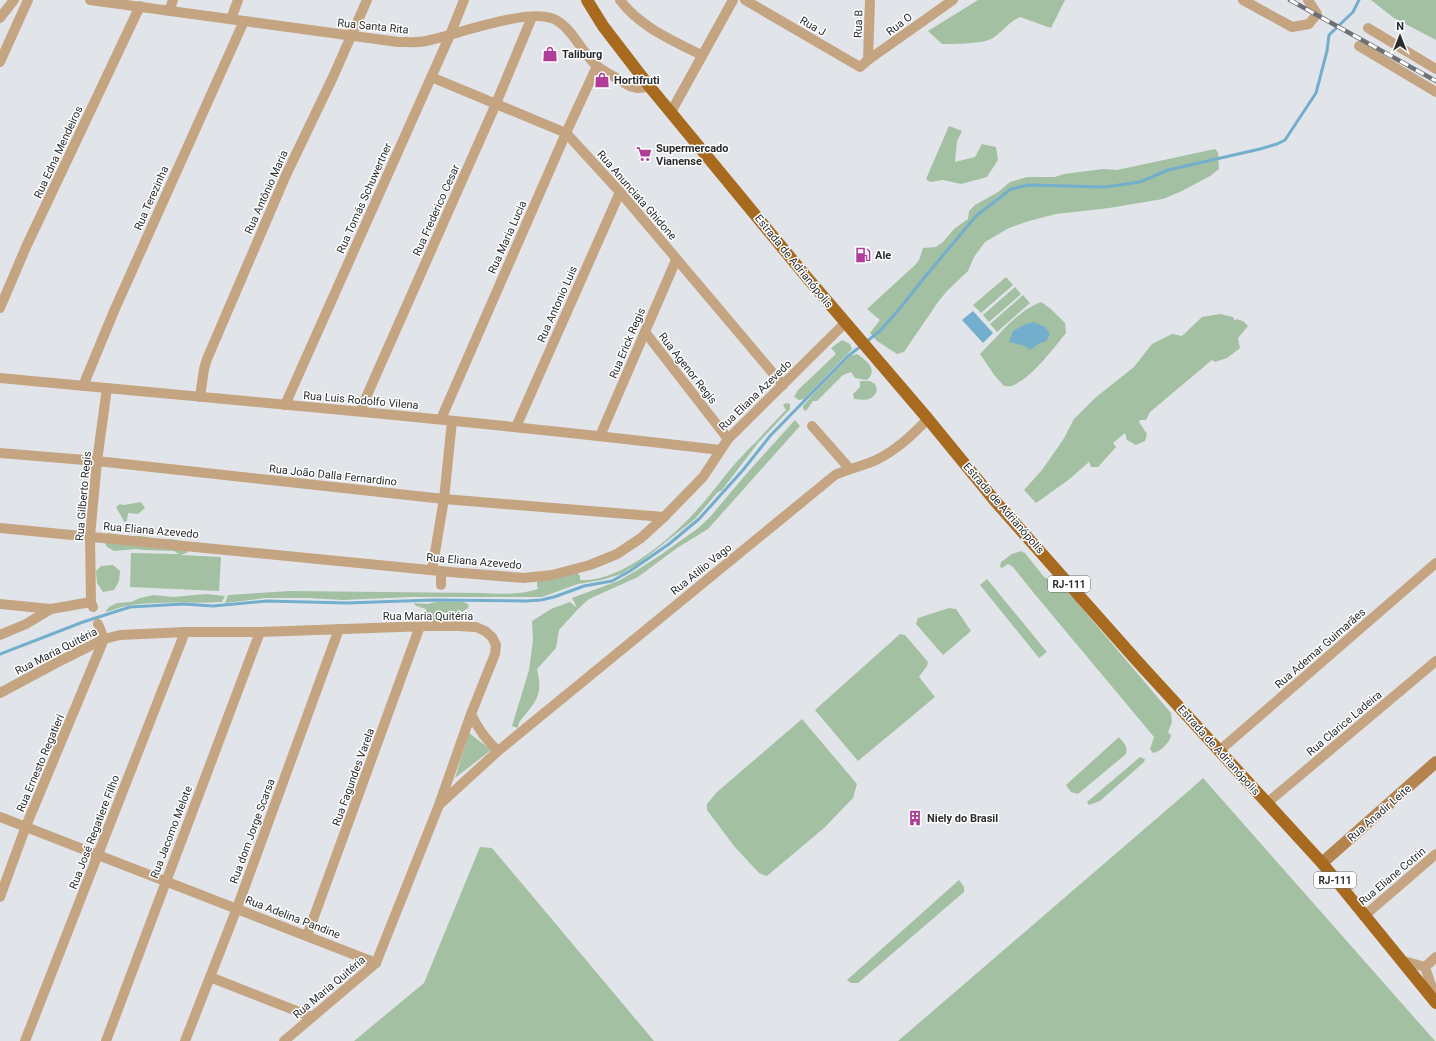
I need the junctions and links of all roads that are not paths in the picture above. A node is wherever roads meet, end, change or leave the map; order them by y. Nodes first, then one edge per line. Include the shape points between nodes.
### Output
1 (14, 0) edge
2 (28, 0) edge
3 (90, 0) edge
4 (173, 0) edge
5 (238, 0) edge
6 (366, 0) edge
7 (464, 0) edge
8 (587, 0) edge
9 (620, 0) edge
10 (745, 0) edge
11 (870, 0) edge
12 (953, 0) edge
13 (1243, 0) edge
14 (1308, 0) edge
15 (728, 2) edge
16 (140, 6) junction
17 (169, 11) junction
18 (532, 17) junction
19 (0, 18) edge
20 (231, 19) junction
21 (244, 21) junction
22 (1368, 28) dead end
23 (450, 35) junction
24 (351, 36) junction
25 (1359, 46) dead end
26 (701, 55) junction
27 (868, 60) junction
28 (0, 62) edge
29 (597, 66) junction
30 (1436, 68) edge
31 (431, 77) junction
32 (649, 86) junction
33 (1436, 92) edge
34 (496, 104) junction
35 (671, 112) junction
36 (566, 133) junction
37 (620, 192) junction
38 (676, 260) junction
39 (0, 308) edge
40 (848, 327) junction
41 (645, 332) junction
42 (0, 378) edge
43 (784, 385) junction
44 (83, 386) junction
45 (107, 388) junction
46 (200, 397) junction
47 (285, 405) junction
48 (360, 411) junction
49 (441, 419) junction
50 (928, 419) junction
51 (452, 421) junction
52 (516, 426) junction
53 (812, 426) dead end
54 (600, 436) junction
55 (728, 439) junction
56 (720, 450) junction
57 (0, 453) edge
58 (97, 460) junction
59 (849, 468) junction
60 (444, 499) junction
61 (664, 516) junction
62 (0, 528) edge
63 (90, 536) junction
64 (1436, 564) edge
65 (436, 570) junction
66 (441, 585) dead end
67 (0, 604) edge
68 (51, 609) junction
69 (98, 624) dead end
70 (420, 626) junction
71 (339, 629) junction
72 (185, 632) junction
73 (260, 632) junction
74 (0, 635) edge
75 (104, 639) junction
76 (1436, 661) edge
77 (0, 693) edge
78 (471, 714) junction
79 (498, 751) junction
80 (1219, 751) junction
81 (1436, 762) edge
82 (1267, 803) junction
83 (439, 805) junction
84 (0, 817) edge
85 (26, 826) junction
86 (98, 854) junction
87 (1436, 854) edge
88 (1322, 863) junction
89 (166, 880) junction
90 (0, 897) edge
91 (236, 908) junction
92 (1364, 916) junction
93 (307, 936) junction
94 (1436, 957) edge
95 (1400, 960) junction
96 (376, 963) junction
97 (1425, 966) junction
98 (210, 977) junction
99 (1435, 1003) edge
100 (312, 1017) junction
101 (26, 1041) edge
102 (106, 1041) edge
103 (185, 1041) edge
104 (284, 1041) edge

1 - 19 street
2 - 28 street
3 - 16 street, Rua Santa Rita
4 - 17 street
5 - 20 street
6 - 24 street, Rua Antônio Maria
7 - 23 street, Rua Tomás Schuwertner
8 - 32 main road, Estrada de Adrianópolis / RJ-111 via 603,26
9 - 26 street via 628,11 646,25
10 - 27 street, Rua J via 860,67
11 - 27 street, Rua B
12 - 27 street, Rua O
13 - 14 street via 1292,27 1309,24 1317,14
15 - 26 street
16 - 17 street, Rua Santa Rita
16 - 39 street, Rua Edna Mendeiros via 26,246
17 - 20 street, Rua Santa Rita
18 - 23 street, Rua Santa Rita
18 - 29 street, Rua Santa Rita via 552,18 562,24
18 - 34 street, Rua Frederico Cesar
20 - 21 street, Rua Santa Rita
21 - 24 street, Rua Santa Rita
21 - 44 street, Rua Terezinha via 114,310
22 - 30 street
23 - 24 street, Rua Santa Rita via 423,42 398,42
23 - 31 street, Rua Tomás Schuwertner
24 - 46 street, Rua Antônio Maria via 286,175 207,359
25 - 33 street
26 - 35 street
29 - 32 street, Rua Santa Rita via 628,86
29 - 36 street, Rua Maria Lucia
31 - 34 street, Rua Anunciata Ghidone
31 - 47 street, Rua Tomás Schuwertner
32 - 35 main road, Estrada de Adrianópolis / RJ-111
34 - 36 street, Rua Anunciata Ghidone
34 - 48 street, Rua Frederico Cesar
35 - 40 main road, Estrada de Adrianópolis / RJ-111
36 - 37 street, Rua Anunciata Ghidone
36 - 49 street, Rua Maria Lucia
37 - 38 street, Rua Anunciata Ghidone
37 - 52 street, Rua Antonio Luis
38 - 41 street, Rua Erick Regis
38 - 43 street, Rua Anunciata Ghidone
40 - 43 street, Rua Eliana Azevedo
40 - 50 main road, Estrada de Adrianópolis / RJ-111
41 - 54 street, Rua Erick Regis
41 - 55 street, Rua Agenor Regis
42 - 44 street, Rua Luis Rodolfo Vilena
43 - 55 street, Rua Eliana Azevedo
44 - 45 street, Rua Luis Rodolfo Vilena
45 - 46 street, Rua Luis Rodolfo Vilena
45 - 58 street, Rua Gilberto Regis
46 - 47 street, Rua Luis Rodolfo Vilena
47 - 48 street, Rua Luis Rodolfo Vilena
48 - 49 street, Rua Luis Rodolfo Vilena
49 - 51 street, Rua Luis Rodolfo Vilena
50 - 59 street, Rua Atilio Vago via 893,451
50 - 80 main road, Estrada de Adrianópolis / RJ-111 via 995,502
51 - 52 street, Rua Luis Rodolfo Vilena
51 - 60 street
52 - 54 street, Rua Luis Rodolfo Vilena
53 - 59 street
54 - 56 street, Rua Luis Rodolfo Vilena
55 - 56 street, Rua Eliana Azevedo
56 - 61 street, Rua Eliana Azevedo via 703,477
57 - 58 street, Rua João Dalla Fernardino
58 - 60 street, Rua João Dalla Fernardino
58 - 63 street, Rua Gilberto Regis
59 - 79 street, Rua Atilio Vago via 835,475
60 - 61 street, Rua João Dalla Fernardino
60 - 65 street
61 - 65 street, Rua Eliana Azevedo via 641,538 617,554 590,565 552,575 524,578
62 - 63 street, Rua Eliana Azevedo
63 - 65 street, Rua Eliana Azevedo
63 - 68 street, Rua Gilberto Regis via 92,604
64 - 80 street, Rua Ademar Guimarães
65 - 66 street
67 - 68 street
68 - 74 street via 26,624
69 - 75 street
70 - 71 street, Rua Maria Quitéria
70 - 78 street, Rua Maria Quitéria via 476,627 492,637 496,645 495,654
70 - 93 street, Rua Fagundes Varela
71 - 73 street, Rua Maria Quitéria
71 - 91 street, Rua dom Jorge Scarsa
72 - 73 street, Rua Maria Quitéria
72 - 75 street, Rua Maria Quitéria via 120,635
72 - 86 street, Rua José Regatiere Filho
73 - 89 street, Rua Jacomo Melote
75 - 77 street, Rua Maria Quitéria
75 - 85 street, Rua Ernesto Regatieri
76 - 82 street, Rua Clarice Ladeira
78 - 79 street via 477,728
78 - 83 street, Rua Maria Quitéria
79 - 83 street, Rua Atilio Vago
80 - 82 main road, Estrada de Adrianópolis / RJ-111
81 - 88 main road, Rua Anadir Leite
82 - 88 main road, Estrada de Adrianópolis / RJ-111
83 - 96 street, Rua Maria Quitéria
84 - 85 street, Rua Adelina Pandine
85 - 86 street, Rua Adelina Pandine
85 - 90 street, Rua Ernesto Regatieri
86 - 89 street, Rua Adelina Pandine
86 - 101 street, Rua José Regatiere Filho
87 - 92 street, Rua Eliane Cotrin
88 - 92 main road, Estrada de Adrianópolis / RJ-111
89 - 91 street, Rua Adelina Pandine
89 - 102 street, Rua Jacomo Melote
91 - 93 street, Rua Adelina Pandine
91 - 98 street, Rua dom Jorge Scarsa
92 - 95 main road, Estrada de Adrianópolis / RJ-111
93 - 96 street, Rua Adelina Pandine
94 - 97 street
95 - 97 street
95 - 99 main road, Estrada de Adrianópolis / RJ-111
96 - 100 street, Rua Maria Quitéria
97 - 99 street
98 - 100 street
98 - 103 street, Rua dom Jorge Scarsa
100 - 104 street, Rua Maria Quitéria

